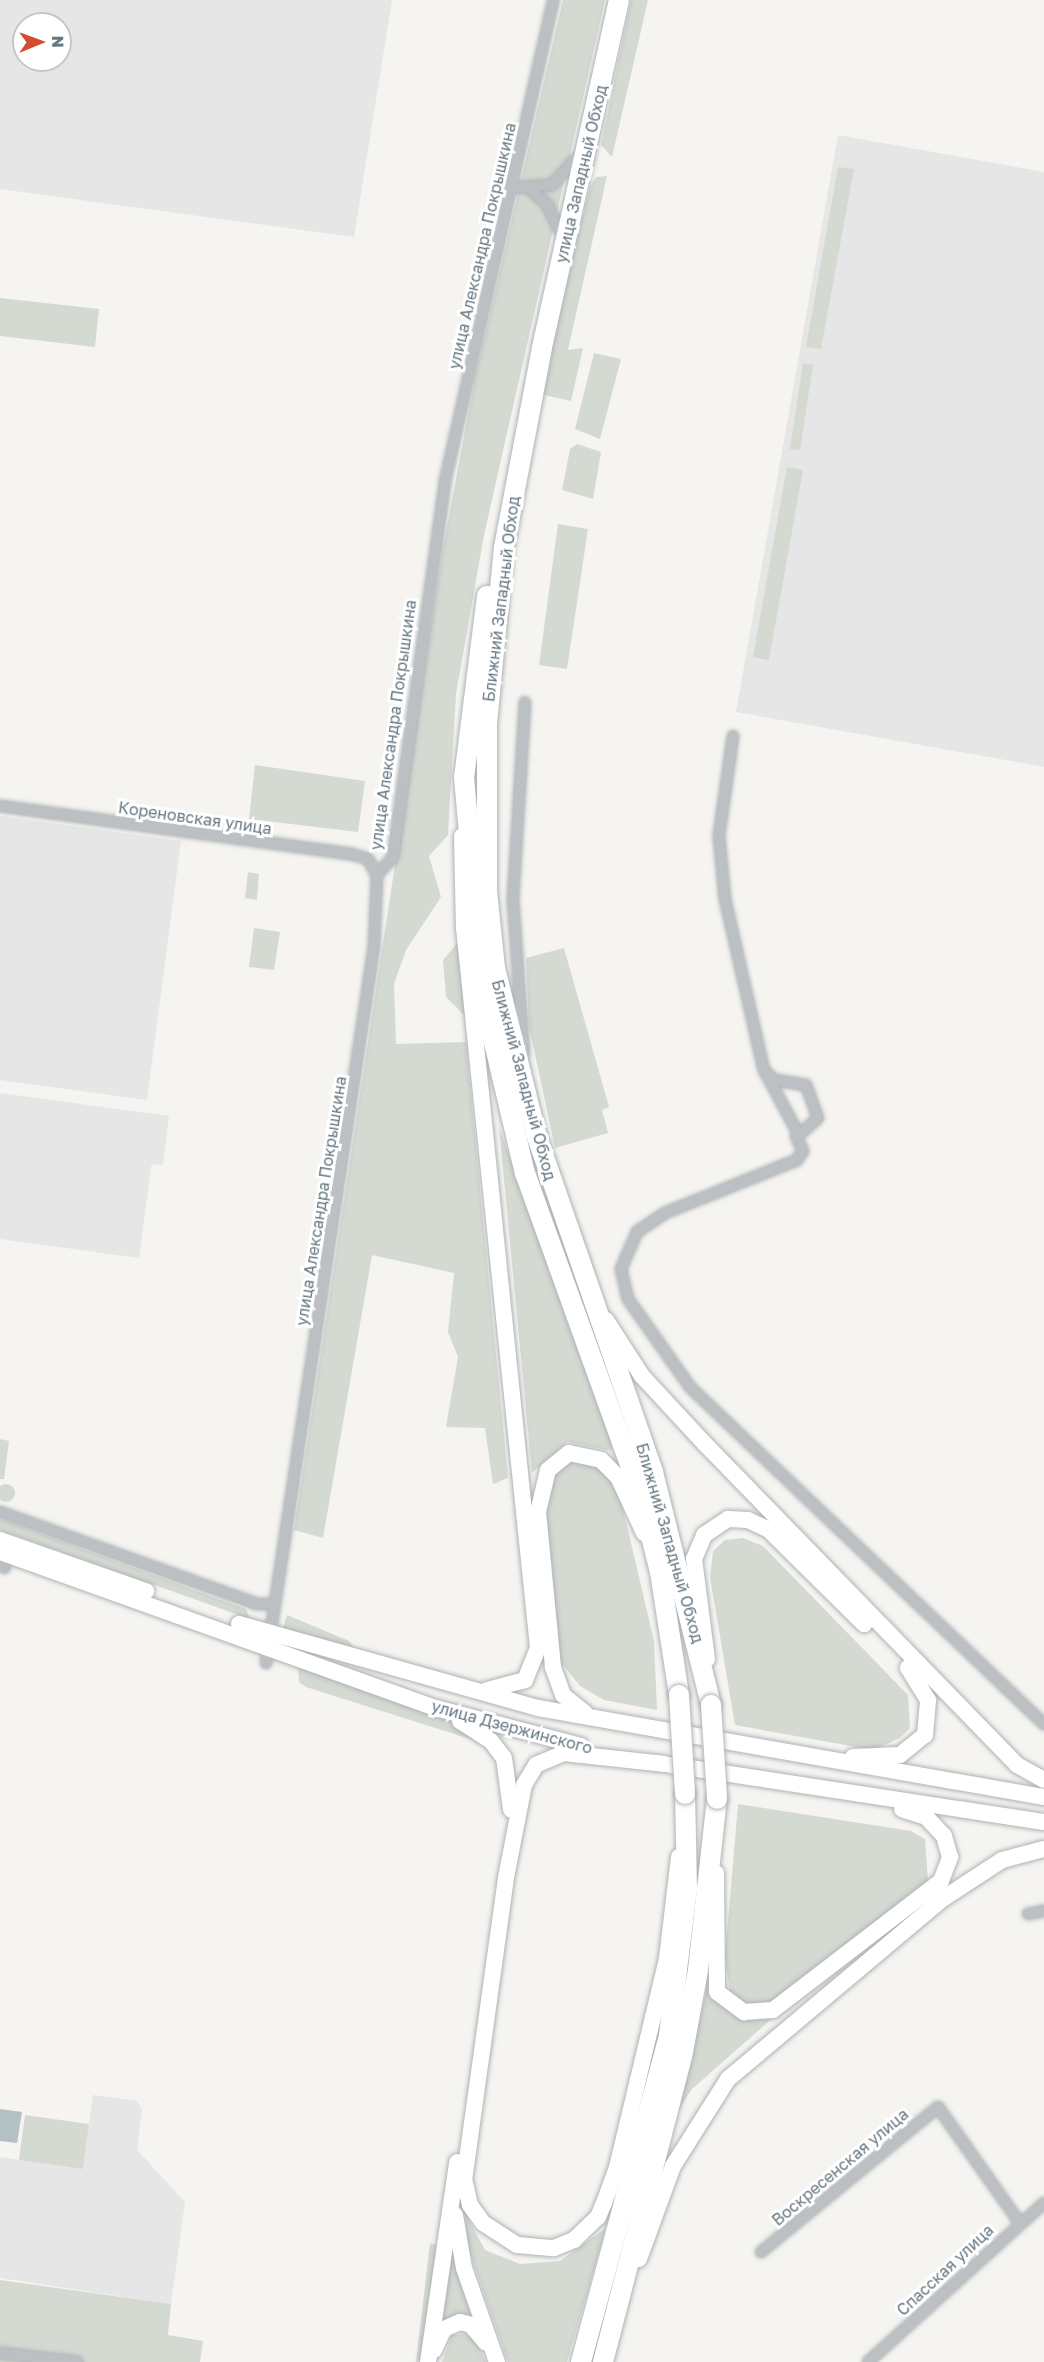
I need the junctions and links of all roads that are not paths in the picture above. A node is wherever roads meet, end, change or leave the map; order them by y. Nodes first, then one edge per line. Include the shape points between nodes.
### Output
1 (553, 0) edge
2 (612, 0) edge
3 (619, 0) edge
4 (578, 156) junction
5 (512, 189) junction
6 (532, 191) junction
7 (561, 234) junction
8 (540, 324) joint
9 (542, 348) joint
10 (525, 702) dead end
11 (733, 736) dead end
12 (464, 777) junction
13 (0, 806) edge
14 (378, 875) junction
15 (764, 1070) junction
16 (536, 1134) junction
17 (796, 1136) junction
18 (584, 1278) junction
19 (0, 1512) edge
20 (0, 1540) edge
21 (2, 1561) edge
22 (660, 1572) junction
23 (273, 1604) junction
24 (268, 1648) junction
25 (709, 1684) junction
26 (462, 1689) junction
27 (432, 1707) junction
28 (606, 1721) junction
29 (1044, 1724) edge
30 (781, 1750) junction
31 (665, 1764) junction
32 (742, 1776) junction
33 (1044, 1780) edge
34 (1044, 1797) edge
35 (685, 1800) junction
36 (717, 1809) junction
37 (1044, 1822) edge
38 (1044, 1849) edge
39 (1044, 1911) edge
40 (1028, 1914) dead end
41 (457, 2160) junction
42 (1044, 2203) edge
43 (1019, 2222) junction
44 (761, 2252) dead end
45 (0, 2354) edge
46 (54, 2361) edge
47 (497, 2361) edge
48 (76, 2362) edge
49 (429, 2362) edge
50 (581, 2362) edge
51 (603, 2362) edge
52 (868, 2362) edge

1 - 5 street, улица Александра Покрышкина
2 - 4 highway, улица Западный Обход
3 - 9 highway, улица Западный Обход
4 - 6 street via 552,185
4 - 7 highway, улица Западный Обход
5 - 6 street
5 - 14 street, улица Александра Покрышкина via 446,481 393,857
6 - 7 street via 552,213
7 - 8 highway, улица Западный Обход
8 - 12 highway, Ближний Западный Обход via 474,670
9 - 16 highway, Ближний Западный Обход via 504,547 484,810 495,968
10 - 16 street via 513,899 515,968
11 - 15 street via 720,861
12 - 22 highway, Ближний Западный Обход via 471,904 491,1043 525,1173 641,1496
12 - 26 main road via 464,928 538,1648 534,1667 519,1685
13 - 14 street, Кореновская улица via 351,854 368,860
14 - 23 street, улица Александра Покрышкина via 374,947
15 - 17 street
15 - 17 street via 779,1082 806,1085 818,1118
16 - 18 highway, Ближний Западный Обход
17 - 29 street via 802,1151 797,1160 665,1213 637,1232 622,1259 628,1299 690,1387
18 - 25 highway, Ближний Западный Обход via 653,1472
18 - 33 main road via 624,1351 656,1390 1017,1765
19 - 23 street via 246,1601
20 - 24 main road, улица Дзержинского
21 - 24 main road, улица Дзержинского
22 - 28 main road via 610,1466 576,1453 553,1463 540,1486 538,1512 553,1667 568,1701
22 - 35 highway, Ближний Западный Обход, bridge via 679,1695
23 - 24 street, улица Александра Покрышкина
24 - 26 main road, улица Дзержинского
24 - 27 main road, улица Дзержинского
25 - 30 main road via 697,1545 715,1525 748,1520 769,1530 913,1673 929,1705 925,1735 900,1755 871,1759
25 - 36 highway, Ближний Западный Обход, bridge
26 - 28 main road, улица Дзержинского
27 - 31 main road, улица Дзержинского
27 - 41 main road via 498,1749 512,1792
28 - 30 main road, улица Дзержинского
30 - 34 main road, улица Дзержинского
31 - 32 main road, улица Дзержинского
31 - 35 main road via 564,1753 536,1765 524,1785 507,1872 464,2179 470,2205 483,2223 517,2245 554,2248 574,2240 598,2217 614,2176 667,1958
32 - 36 main road via 922,1815 947,1841 947,1872 935,1888 787,2003 764,2013 744,2012 726,2002 715,1985
32 - 37 main road, улица Дзержинского
35 - 50 highway, Ближний Западный Обход via 687,1888 669,2035
36 - 51 highway, Ближний Западный Обход via 683,2052
38 - 51 main road via 1002,1860 944,1898 728,2079 660,2193
39 - 40 street
41 - 47 main road via 456,2235
41 - 49 main road
42 - 43 street, Спасская улица
43 - 44 street, Воскресенская улица via 938,2107
43 - 52 street, Спасская улица
45 - 46 street
46 - 48 street
47 - 49 main road via 476,2329 460,2322 444,2329

